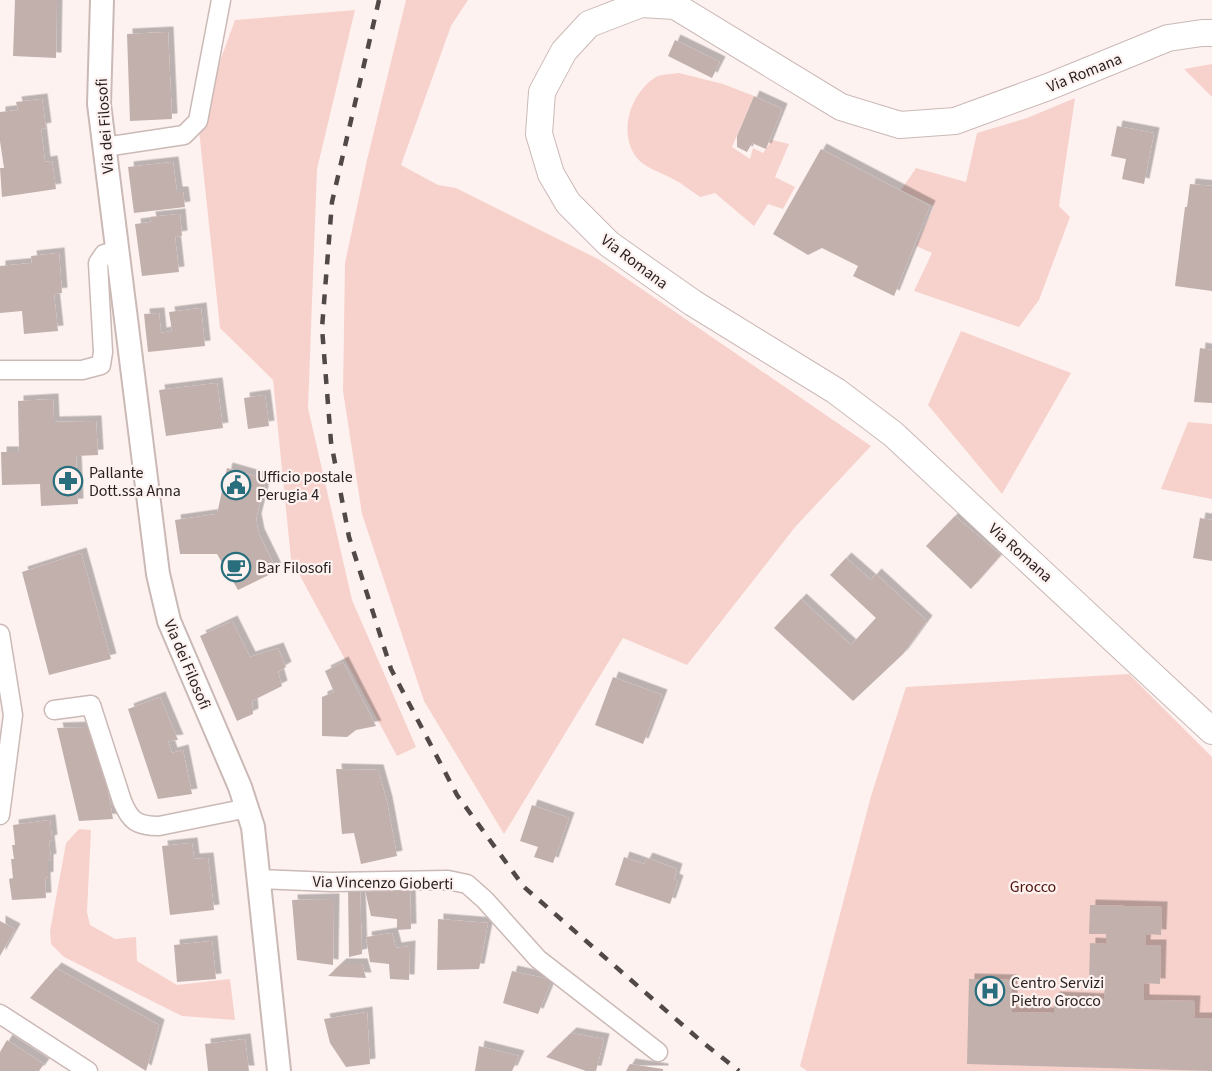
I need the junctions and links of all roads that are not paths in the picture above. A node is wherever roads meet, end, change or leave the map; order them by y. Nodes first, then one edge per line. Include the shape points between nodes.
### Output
1 (102, 0) edge
2 (221, 0) edge
3 (675, 3) edge
4 (1212, 33) edge
5 (105, 147) junction
6 (117, 251) junction
7 (0, 370) edge
8 (0, 634) edge
9 (54, 710) dead end
10 (1212, 731) edge
11 (248, 808) junction
12 (0, 815) edge
13 (259, 879) junction
14 (0, 1014) edge
15 (658, 1052) dead end
16 (88, 1071) edge
17 (279, 1071) edge

1 - 5 street, Via dei Filosofi via 99,104
2 - 5 street via 198,121 183,135
3 - 4 main road, Via Romana via 841,107 900,125 955,121 1168,38
3 - 10 main road, Via Romana via 641,4 589,24 564,51 542,92 539,134 550,174 568,203 609,244 646,271 836,390 893,434
5 - 6 street, Via dei Filosofi
6 - 7 street via 104,254 98,263 104,352 101,365 82,370
6 - 11 street, Via dei Filosofi via 163,600
8 - 12 street via 13,715
9 - 11 street via 91,705 122,801 135,822 159,826
11 - 13 street, Via dei Filosofi
13 - 15 street, Via Vincenzo Gioberti via 448,880 467,884 538,959
13 - 17 street, Via dei Filosofi
14 - 16 street

